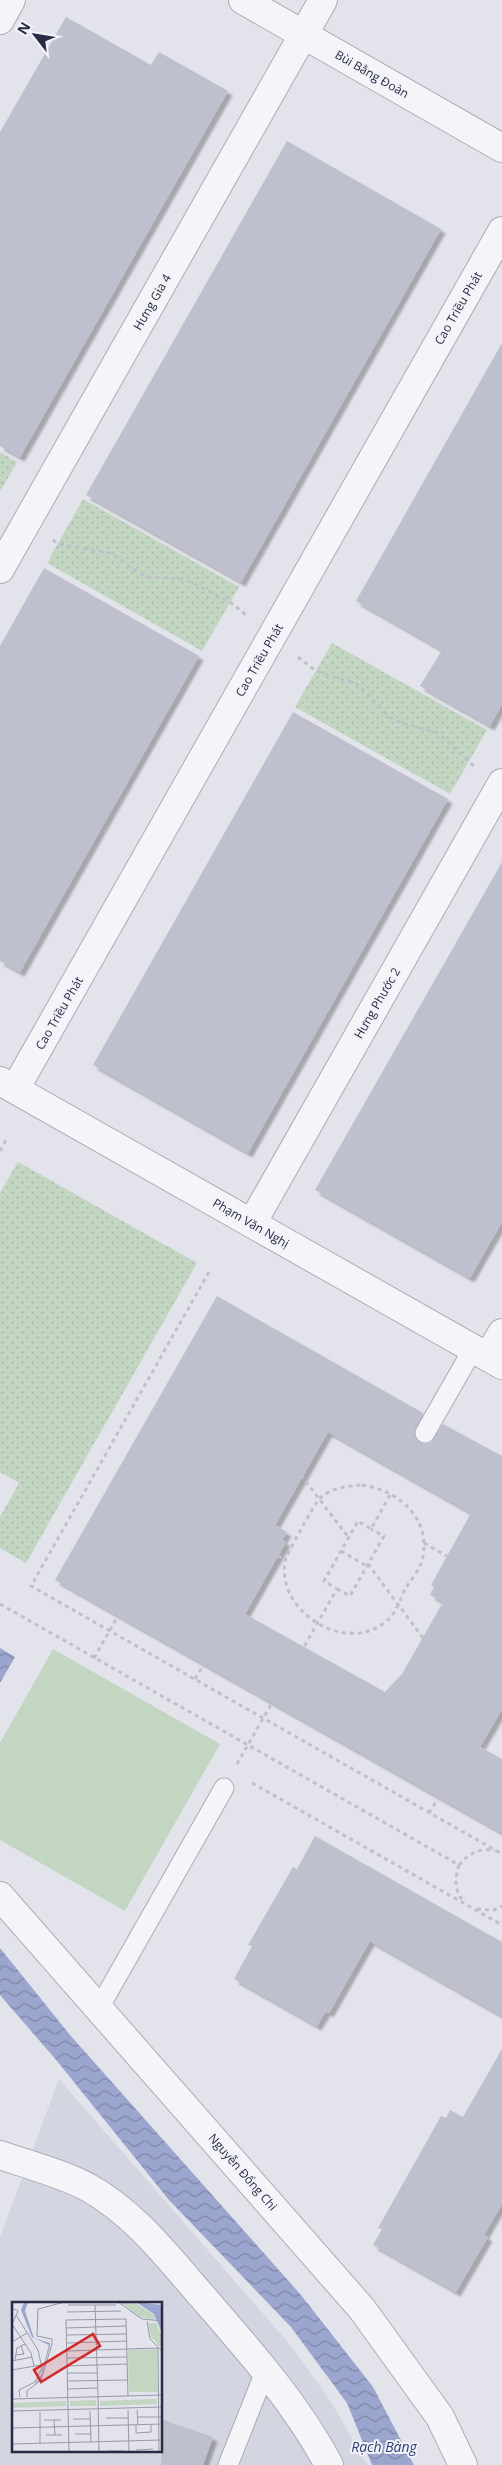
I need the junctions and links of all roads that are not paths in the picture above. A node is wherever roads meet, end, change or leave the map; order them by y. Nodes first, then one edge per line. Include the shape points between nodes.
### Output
1 (11, 0) edge
2 (243, 0) edge
3 (323, 0) edge
4 (0, 20) edge
5 (304, 34) junction
6 (502, 148) edge
7 (502, 231) edge
8 (0, 569) edge
9 (502, 783) edge
10 (8, 1085) edge
11 (252, 1224) junction
12 (502, 1333) edge
13 (488, 1357) edge
14 (425, 1433) dead end
15 (224, 1788) dead end
16 (0, 1896) edge
17 (99, 2008) junction
18 (0, 2155) edge
19 (265, 2372) junction
20 (228, 2465) edge
21 (329, 2465) edge
22 (462, 2465) edge

1 - 4 street
2 - 5 street, Bùi Bằng Đoàn
3 - 5 street, Hưng Gia 4
5 - 6 street, Bùi Bằng Đoàn
5 - 8 street, Hưng Gia 4
7 - 10 street, Cao Triều Phát via 272,636
9 - 11 street, Hưng Phước 2
10 - 11 street, Phạm Văn Nghị
11 - 13 street, Phạm Văn Nghị
12 - 13 street
13 - 14 lane
15 - 17 lane
16 - 17 street, Nguyễn Đổng Chi
17 - 22 street, Nguyễn Đổng Chi via 362,2309 440,2417
18 - 19 street via 88,2187 113,2203 183,2274
19 - 20 lane
19 - 21 street via 313,2434

